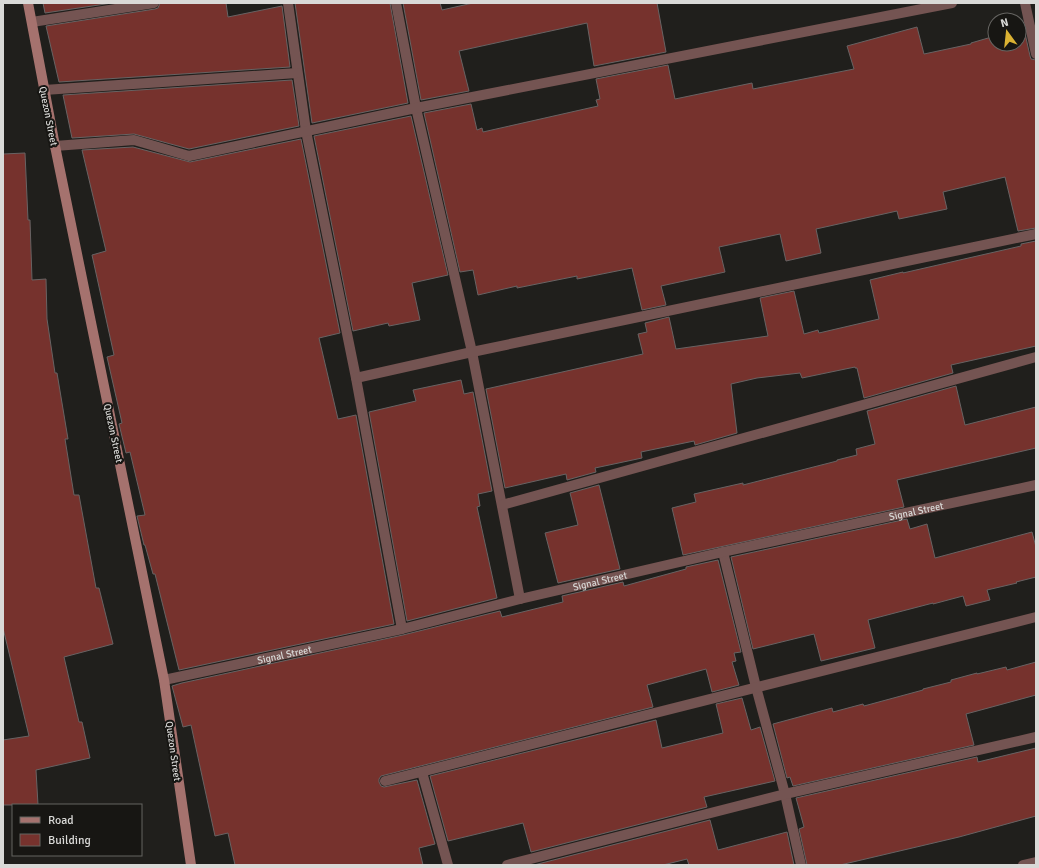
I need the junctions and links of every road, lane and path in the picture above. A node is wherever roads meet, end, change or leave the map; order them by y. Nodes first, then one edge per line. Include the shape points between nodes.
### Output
1 (28, 3) edge
2 (154, 3) edge
3 (288, 3) edge
4 (396, 3) edge
5 (952, 3) edge
6 (1025, 3) edge
7 (32, 22) junction
8 (1036, 54) edge
9 (297, 73) junction
10 (44, 90) junction
11 (416, 108) junction
12 (306, 130) junction
13 (55, 146) junction
14 (1036, 234) edge
15 (472, 352) junction
16 (1036, 357) edge
17 (356, 378) junction
18 (1036, 485) edge
19 (502, 505) junction
20 (723, 552) junction
21 (520, 599) junction
22 (1036, 617) edge
23 (402, 629) junction
24 (164, 680) junction
25 (756, 687) junction
26 (1036, 737) edge
27 (422, 772) junction
28 (385, 781) dead end
29 (785, 794) junction
30 (1036, 862) edge
31 (191, 865) edge
32 (448, 865) edge
33 (507, 865) edge
34 (802, 865) edge
35 (1023, 865) edge

1 - 7 main road, Quezon Street
2 - 7 street
3 - 9 street
4 - 11 street
5 - 11 street
6 - 8 street
7 - 10 main road, Quezon Street
9 - 10 street
9 - 12 street
10 - 13 main road, Quezon Street
11 - 12 street
11 - 15 street
12 - 13 street via 189,156 134,140
12 - 17 street
13 - 24 main road, Quezon Street
14 - 15 street
15 - 17 street
15 - 19 street
16 - 19 street
17 - 23 street
18 - 20 street, Signal Street
19 - 21 street
20 - 21 street, Signal Street
20 - 25 street
21 - 23 street, Signal Street
22 - 25 street
23 - 24 street, Signal Street
24 - 31 main road, Quezon Street
25 - 27 street
25 - 29 street
26 - 29 street
27 - 28 street
27 - 32 street
29 - 33 street
29 - 34 street
30 - 35 street

